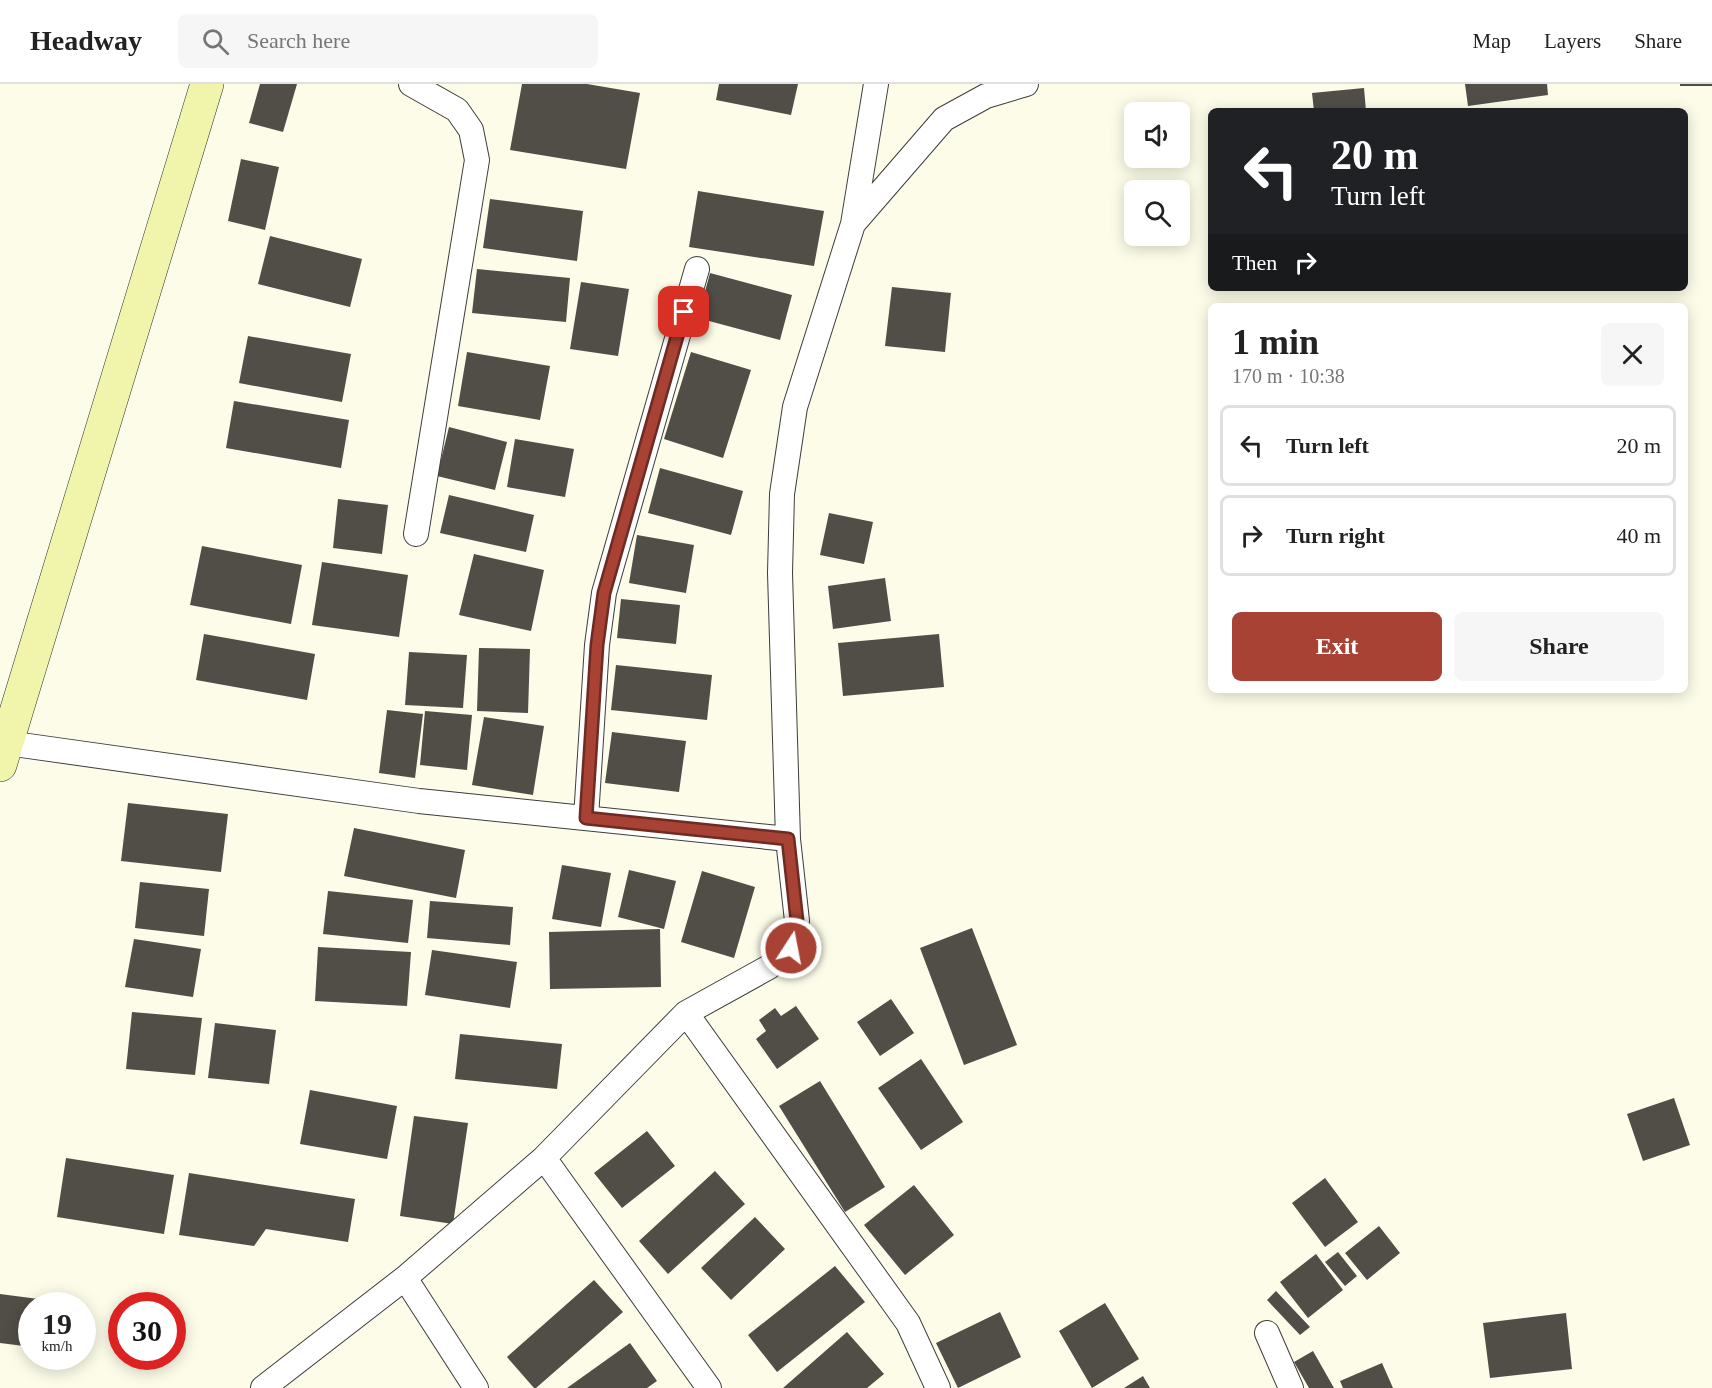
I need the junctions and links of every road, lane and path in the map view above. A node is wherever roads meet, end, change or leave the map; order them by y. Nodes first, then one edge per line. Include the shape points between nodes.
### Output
1 (207, 84) edge
2 (411, 84) edge
3 (876, 84) edge
4 (1026, 84) edge
5 (853, 224) junction
6 (697, 269) dead end
7 (416, 534) dead end
8 (3, 754) edge
9 (586, 818) junction
10 (788, 839) junction
11 (686, 1013) junction
12 (544, 1158) junction
13 (405, 1278) junction
14 (1267, 1333) dead end
15 (263, 1388) edge
16 (476, 1388) edge
17 (709, 1388) edge
18 (938, 1388) edge
19 (1290, 1388) edge

1 - 8 main road
2 - 7 street via 457,110 471,129 477,160
3 - 5 street
4 - 5 street via 986,96 944,119
5 - 10 street via 795,407 782,495 780,573
6 - 9 street via 604,593
8 - 9 street
9 - 10 street
10 - 11 street via 797,921 791,948 769,967
11 - 12 street
11 - 18 street via 908,1323
12 - 13 street
12 - 17 street
13 - 15 street
13 - 16 street
14 - 19 street

